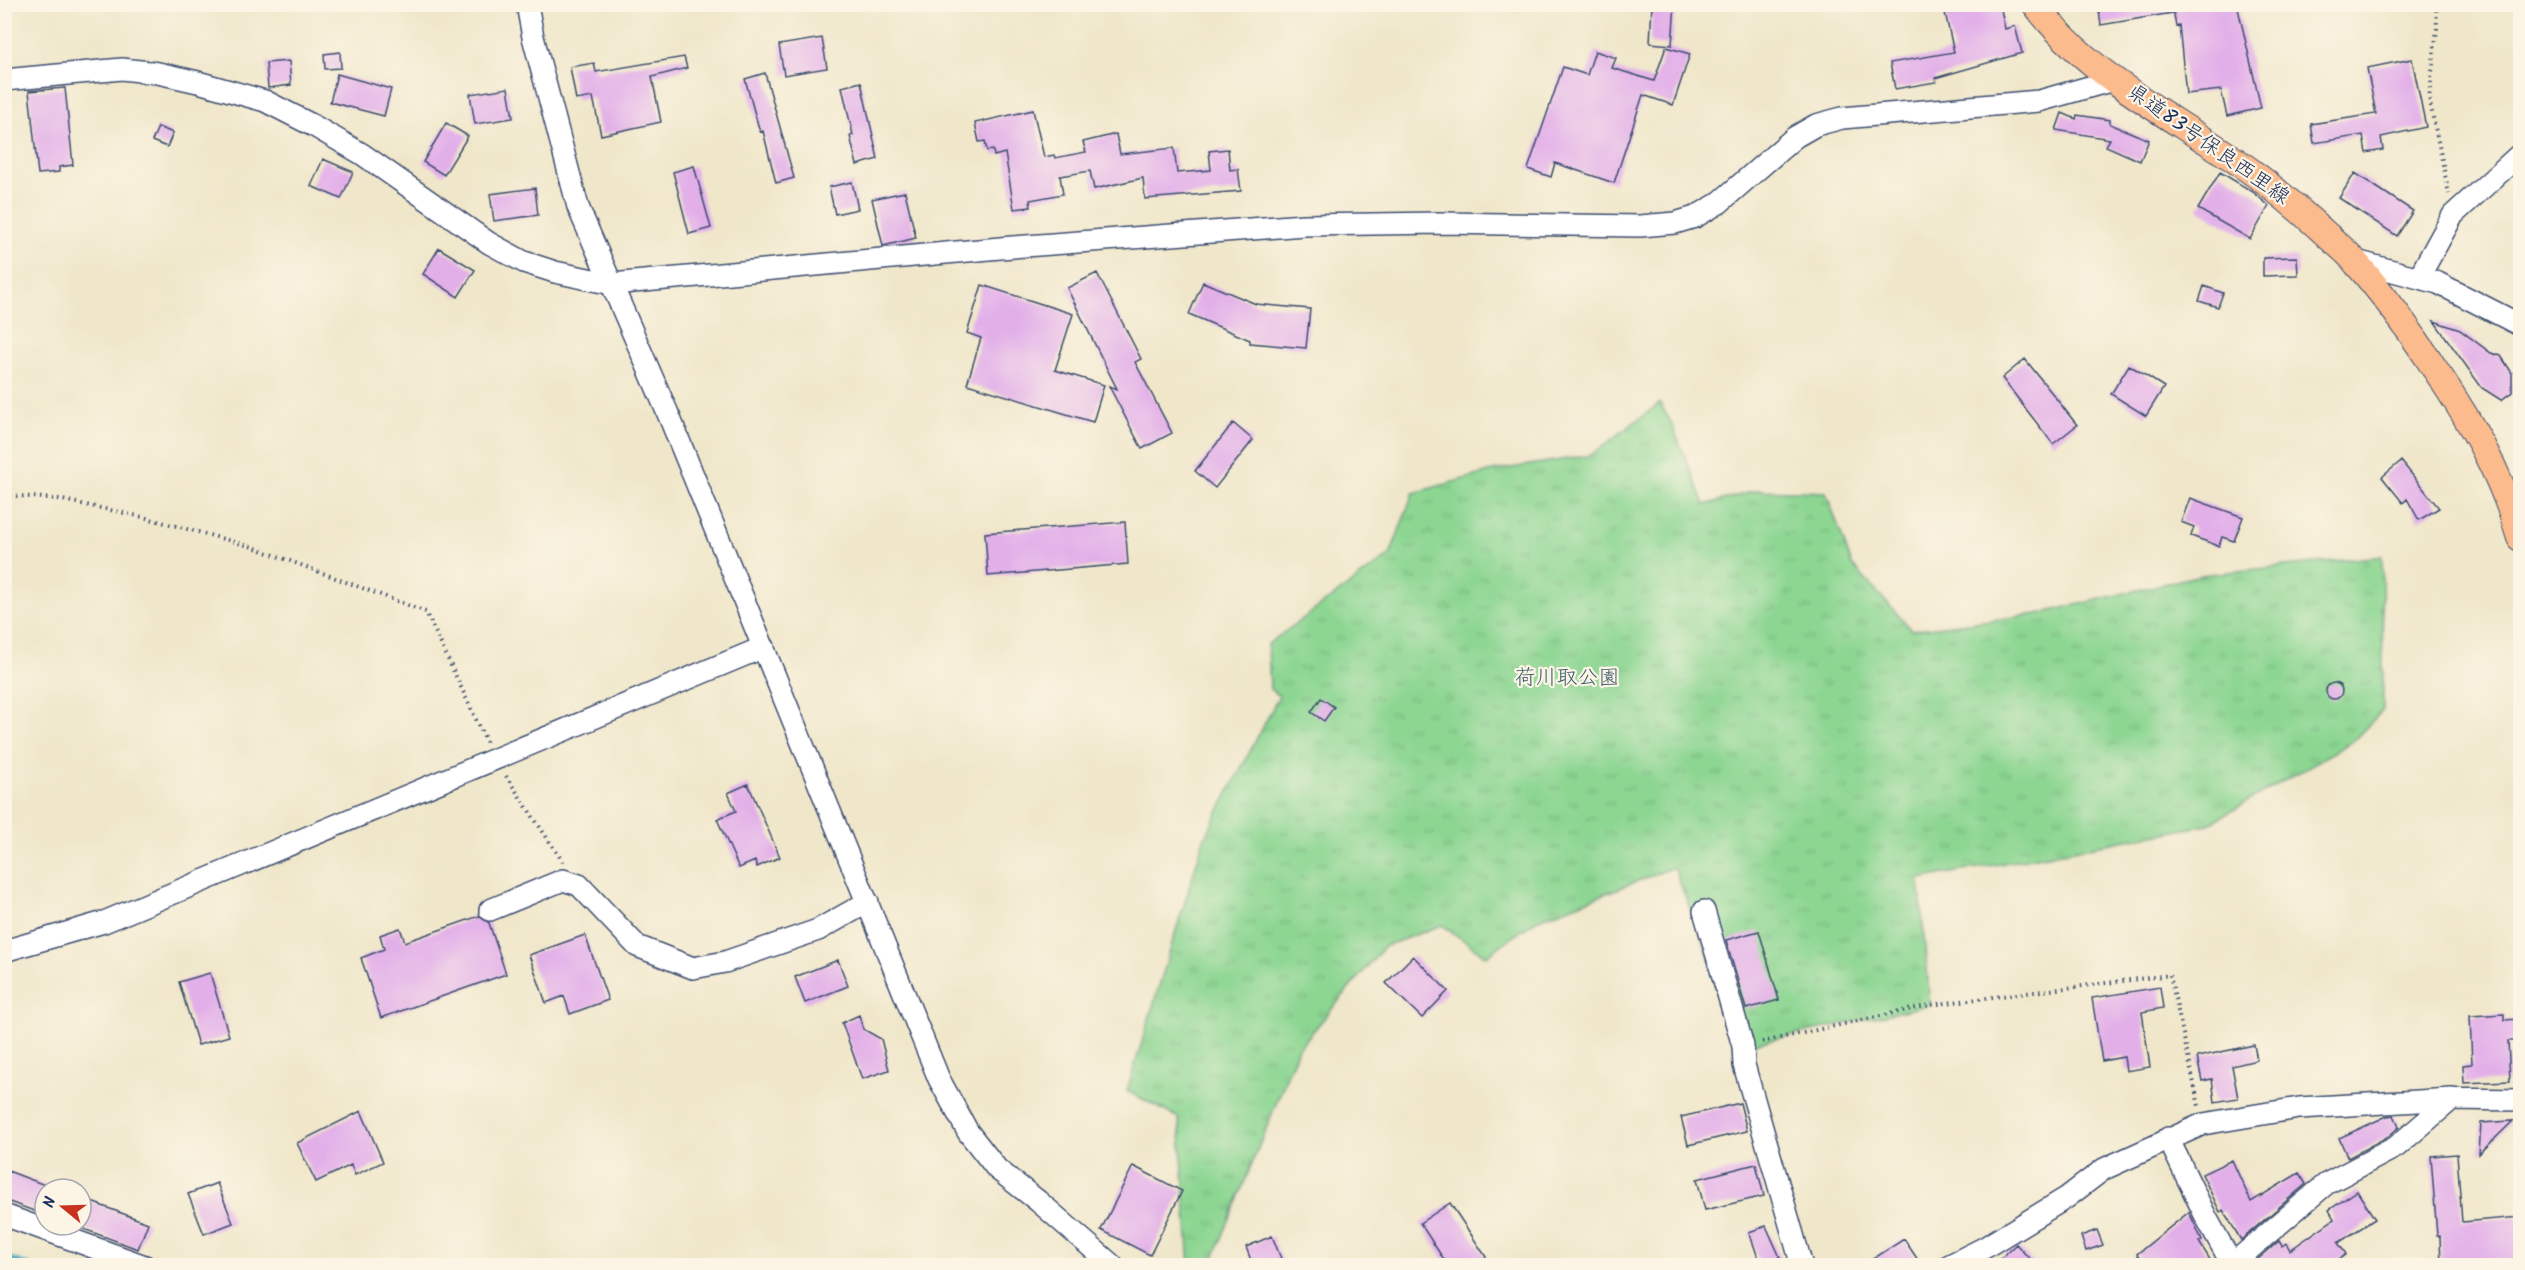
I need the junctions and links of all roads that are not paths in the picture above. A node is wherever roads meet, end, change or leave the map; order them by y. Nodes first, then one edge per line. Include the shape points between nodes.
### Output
1 (527, 4) edge
2 (2035, 4) edge
3 (4, 80) edge
4 (2114, 80) junction
5 (2520, 154) edge
6 (2355, 261) junction
7 (2419, 277) junction
8 (612, 284) junction
9 (2520, 325) edge
10 (2520, 538) edge
11 (764, 647) junction
12 (868, 902) junction
13 (490, 910) dead end
14 (1704, 911) dead end
15 (4, 951) edge
16 (2452, 1099) junction
17 (2520, 1100) edge
18 (2169, 1138) junction
19 (4, 1215) edge
20 (2232, 1265) edge
21 (145, 1266) edge
22 (1113, 1266) edge
23 (1802, 1266) edge
24 (1948, 1266) edge

1 - 8 street via 532,37 578,207
2 - 4 main road, 県道83号保良西里線 via 2087,60
3 - 8 street via 122,69 158,73 265,101 362,154 463,226 507,252 555,272
4 - 6 main road, 県道83号保良西里線 via 2242,165
4 - 8 street via 2039,101 1842,118 1816,125 1795,137 1719,203 1675,223 1304,225
5 - 7 street via 2453,215
6 - 7 street
6 - 10 main road, 県道83号保良西里線 via 2412,334 2490,456
7 - 9 street
8 - 11 street
11 - 12 street
11 - 15 street via 104,922
12 - 13 street via 808,934 725,962 693,968 637,946 579,885 563,880
12 - 22 street via 939,1078 968,1132 997,1169
14 - 23 street
16 - 17 street
16 - 18 street via 2299,1108 2203,1124
16 - 20 street via 2396,1147 2326,1184
18 - 20 street
18 - 24 street via 2104,1169 2066,1198
19 - 21 street

